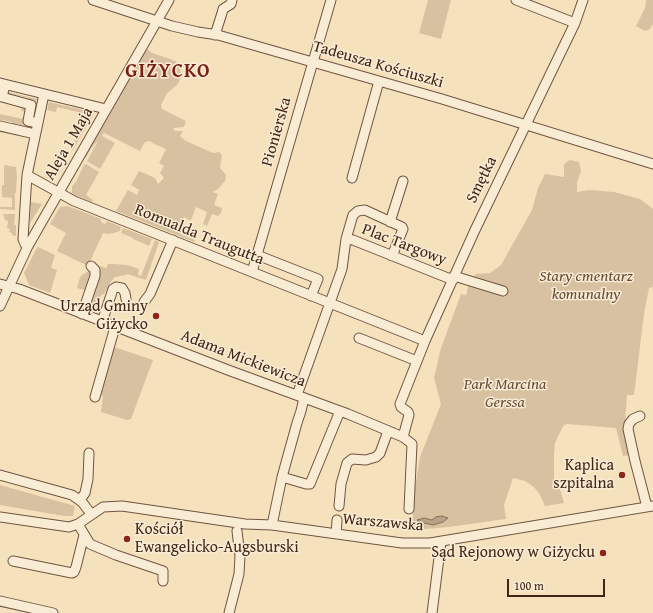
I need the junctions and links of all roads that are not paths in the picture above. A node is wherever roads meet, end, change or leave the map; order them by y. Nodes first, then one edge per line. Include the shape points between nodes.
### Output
1 (93, 0) edge
2 (170, 0) edge
3 (232, 0) edge
4 (331, 0) edge
5 (516, 0) edge
6 (583, 0) edge
7 (115, 4) edge
8 (157, 21) junction
9 (575, 23) junction
10 (215, 35) junction
11 (314, 62) junction
12 (378, 81) junction
13 (2, 84) edge
14 (44, 94) junction
15 (106, 109) junction
16 (38, 123) junction
17 (527, 125) junction
18 (0, 126) edge
19 (35, 134) junction
20 (653, 164) edge
21 (26, 175) junction
22 (352, 178) dead end
23 (402, 181) dead end
24 (58, 193) junction
25 (111, 212) junction
26 (390, 222) junction
27 (103, 223) dead end
28 (346, 239) junction
29 (172, 240) junction
30 (28, 246) junction
31 (257, 255) junction
32 (392, 256) junction
33 (91, 266) dead end
34 (252, 272) junction
35 (454, 278) junction
36 (5, 285) edge
37 (504, 291) dead end
38 (312, 296) junction
39 (126, 298) dead end
40 (144, 302) dead end
41 (330, 303) junction
42 (0, 306) edge
43 (82, 314) junction
44 (102, 322) junction
45 (115, 327) junction
46 (359, 338) dead end
47 (425, 341) junction
48 (417, 361) junction
49 (95, 397) dead end
50 (300, 397) junction
51 (340, 411) junction
52 (640, 416) dead end
53 (388, 431) junction
54 (403, 437) junction
55 (89, 453) dead end
56 (0, 475) edge
57 (282, 477) junction
58 (80, 500) junction
59 (340, 506) dead end
60 (650, 507) edge
61 (409, 509) dead end
62 (91, 514) junction
63 (0, 517) edge
64 (337, 520) dead end
65 (78, 524) junction
66 (272, 525) junction
67 (237, 531) dead end
68 (336, 534) junction
69 (84, 535) junction
70 (441, 542) junction
71 (13, 561) dead end
72 (163, 581) dead end
73 (0, 601) edge
74 (28, 610) edge
75 (53, 613) edge
76 (229, 613) edge
77 (432, 613) edge

1 - 7 street, Tadeusza Kościuszki
2 - 8 street, Aleja 1 Maja
3 - 10 street via 222,13
4 - 11 street, Pionierska
5 - 9 street
6 - 9 street, Smętka
7 - 8 street, Tadeusza Kościuszki
8 - 10 street, Tadeusza Kościuszki
8 - 15 street, Aleja 1 Maja
9 - 17 street, Smętka
10 - 11 street, Tadeusza Kościuszki
11 - 12 street, Tadeusza Kościuszki
11 - 31 street, Pionierska
12 - 17 street, Tadeusza Kościuszki
12 - 22 street
13 - 14 street
13 - 16 street via 2,98 31,105 28,121
14 - 15 street
14 - 16 street
15 - 24 street, Aleja 1 Maja
16 - 19 street
17 - 20 street, Tadeusza Kościuszki
17 - 35 street, Smętka
18 - 19 street
19 - 21 street
21 - 24 street, Romualda Traugutta
21 - 30 street via 23,239
23 - 26 street
24 - 25 street, Romualda Traugutta
24 - 30 street, Aleja 1 Maja
25 - 27 street
25 - 29 street, Romualda Traugutta
26 - 28 street via 365,210 358,211 353,215
26 - 32 street via 403,229
28 - 32 street, Plac Targowy
28 - 41 street, Plac Targowy via 342,269
29 - 34 street, Romualda Traugutta
29 - 40 street via 150,294
30 - 36 street, Aleja 1 Maja
31 - 34 street, Pionierska
31 - 38 street via 318,279
32 - 35 street, Plac Targowy
33 - 43 street via 95,270 95,276
34 - 38 street, Romualda Traugutta
35 - 37 street, Plac Targowy
35 - 47 street, Smętka
36 - 42 street, Aleja 1 Maja
36 - 43 street, Adama Mickiewicza
38 - 41 street, Romualda Traugutta
39 - 44 street via 122,288 113,289
41 - 47 street
41 - 50 street, Plac Targowy
43 - 44 street, Adama Mickiewicza
44 - 45 street, Adama Mickiewicza
45 - 49 street
45 - 50 street, Adama Mickiewicza
46 - 48 street
47 - 48 street, Smętka
48 - 54 street, Smętka via 400,404 409,415
50 - 51 street, Adama Mickiewicza
50 - 57 street, Plac Targowy via 301,411
51 - 53 street, Adama Mickiewicza
51 - 57 street via 310,484
52 - 60 street via 629,424 628,429 634,461
53 - 54 street, Adama Mickiewicza
53 - 59 street via 376,457 366,460 352,458 347,462 341,484
54 - 61 street, Adama Mickiewicza via 412,444
55 - 58 street via 88,479 85,493
56 - 58 street via 66,493
57 - 66 street, Plac Targowy
58 - 62 street
60 - 70 street, Warszawska
62 - 65 street
62 - 66 street, Warszawska via 109,506 128,507 245,524
63 - 65 street via 66,527
64 - 68 street
65 - 69 street
66 - 68 street, Warszawska
67 - 76 street via 239,574
68 - 70 street, Warszawska via 402,543
69 - 71 street via 76,567 72,573
69 - 72 street via 90,544 163,571
70 - 77 street
73 - 74 street
74 - 75 street

